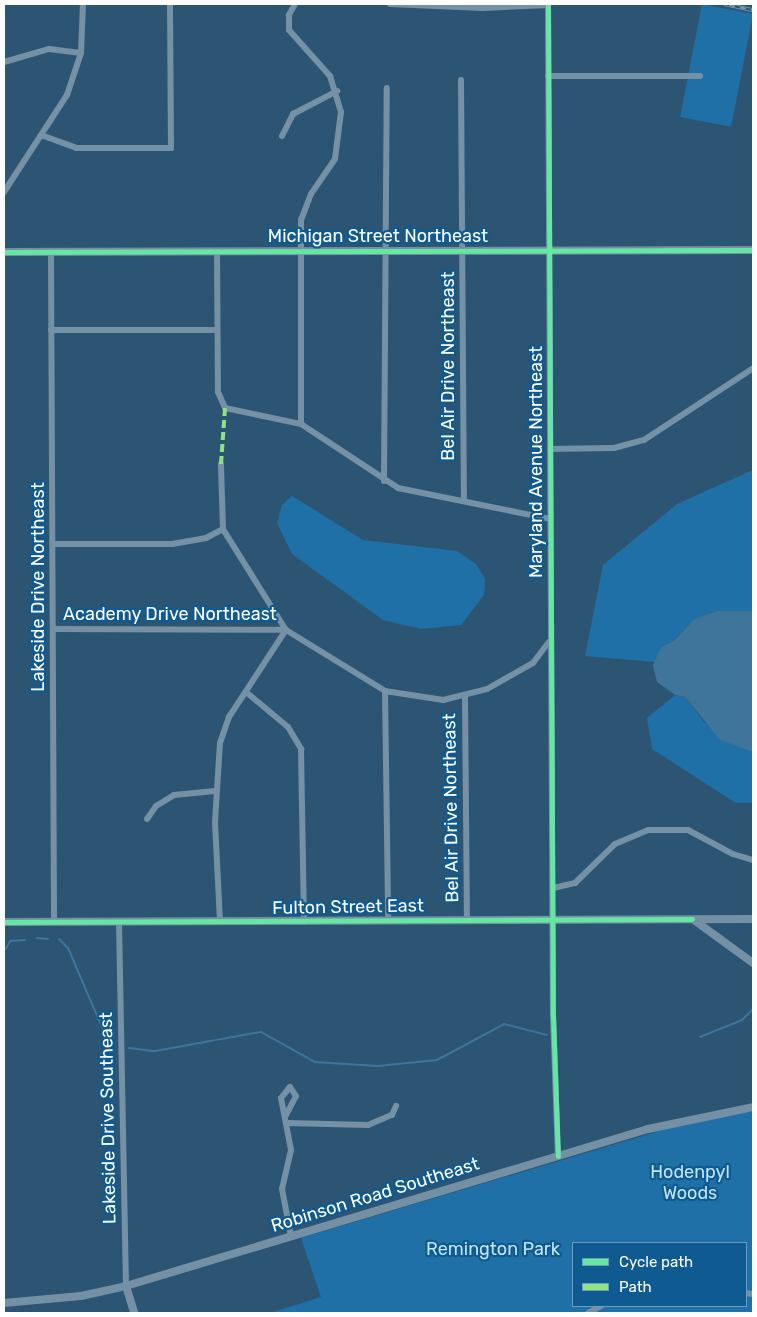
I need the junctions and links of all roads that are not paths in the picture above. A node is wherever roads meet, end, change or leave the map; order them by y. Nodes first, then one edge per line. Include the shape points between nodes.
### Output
1 (83, 4) edge
2 (170, 4) edge
3 (295, 4) edge
4 (390, 4) edge
5 (406, 4) edge
6 (548, 4) edge
7 (466, 6) edge
8 (81, 53) junction
9 (4, 62) edge
10 (548, 76) junction
11 (700, 76) dead end
12 (461, 80) dead end
13 (387, 88) dead end
14 (337, 91) junction
15 (41, 135) junction
16 (282, 136) dead end
17 (4, 192) edge
18 (463, 249) junction
19 (549, 249) junction
20 (300, 250) junction
21 (382, 250) junction
22 (753, 250) edge
23 (217, 251) junction
24 (4, 252) edge
25 (51, 252) junction
26 (51, 330) junction
27 (217, 330) junction
28 (753, 368) edge
29 (301, 424) junction
30 (550, 449) junction
31 (221, 464) dead end
32 (384, 481) junction
33 (464, 501) junction
34 (550, 519) junction
35 (223, 529) junction
36 (53, 544) junction
37 (53, 629) junction
38 (286, 630) junction
39 (550, 642) junction
40 (385, 690) junction
41 (246, 692) junction
42 (465, 697) junction
43 (215, 791) junction
44 (147, 819) dead end
45 (753, 860) edge
46 (553, 888) junction
47 (467, 919) junction
48 (692, 919) junction
49 (753, 919) edge
50 (388, 920) junction
51 (554, 920) junction
52 (220, 921) junction
53 (4, 922) edge
54 (54, 922) junction
55 (119, 922) junction
56 (304, 922) junction
57 (753, 963) edge
58 (396, 1106) dead end
59 (753, 1107) edge
60 (558, 1156) junction
61 (291, 1236) junction
62 (126, 1286) junction
63 (4, 1303) edge
64 (599, 1307) edge
65 (134, 1313) edge
66 (588, 1313) edge

1 - 8 street
2 - 15 street via 171,148 76,148
3 - 14 street via 288,15 289,30 323,67
4 - 5 street
5 - 7 street
6 - 7 street
6 - 10 street, Maryland Avenue Northeast
8 - 9 street via 47,50
8 - 15 street via 67,96
10 - 11 street
10 - 19 street, Maryland Avenue Northeast
12 - 18 street, Bel Air Drive Northeast
13 - 21 street
14 - 16 street via 293,114
14 - 20 street via 341,112 338,148 306,203
15 - 17 street
18 - 19 main road, Michigan Street Northeast
18 - 21 main road, Michigan Street Northeast
18 - 33 street, Bel Air Drive Northeast
19 - 22 main road, Michigan Street Northeast
19 - 30 street, Maryland Avenue Northeast
20 - 21 main road, Michigan Street Northeast
20 - 23 main road, Michigan Street Northeast
20 - 29 street
21 - 32 street
23 - 25 main road, Michigan Street Northeast
23 - 27 street
24 - 25 main road, Michigan Street Northeast
25 - 26 street, Lakeside Drive Northeast
26 - 27 street
26 - 36 street, Lakeside Drive Northeast
27 - 29 street via 218,392 225,408
28 - 30 street via 644,440 614,448
29 - 32 street via 330,440
30 - 34 street, Maryland Avenue Northeast
31 - 35 street
32 - 33 street
33 - 34 street
34 - 39 street, Maryland Avenue Northeast
35 - 36 street via 206,538 172,544
35 - 38 street
36 - 37 street, Lakeside Drive Northeast
37 - 38 street, Academy Drive Northeast
37 - 54 street, Lakeside Drive Northeast
38 - 40 street, Academy Drive Northeast
38 - 41 street
39 - 42 street, Academy Drive Northeast via 533,663
39 - 46 street, Maryland Avenue Northeast
40 - 42 street, Academy Drive Northeast via 415,698
40 - 50 street
41 - 43 street via 223,728
41 - 56 street via 288,727 301,749
42 - 47 street, Bel Air Drive Northeast
43 - 44 street via 168,798
43 - 52 street
45 - 46 street via 733,854 688,830 648,830 615,844 575,883
46 - 51 street, Maryland Avenue Northeast
47 - 50 main road, Fulton Street East
47 - 51 main road, Fulton Street East
48 - 49 main road, Fulton Street East
48 - 51 main road, Fulton Street East
48 - 57 main road
50 - 56 main road, Fulton Street East
51 - 60 street, Maryland Avenue Northeast
52 - 55 main road, Fulton Street East
52 - 56 main road, Fulton Street East
53 - 54 main road, Fulton Street East
54 - 55 main road, Fulton Street East
55 - 62 street, Lakeside Drive Southeast
58 - 61 street via 392,1115 368,1125 287,1119 292,1150 282,1189
59 - 60 main road, Robinson Road Southeast via 675,1122
60 - 61 main road, Robinson Road Southeast
61 - 62 main road, Robinson Road Southeast
62 - 63 main road, Robinson Road Southeast via 81,1296
62 - 65 main road, Lakeside Drive Southeast
64 - 66 street

